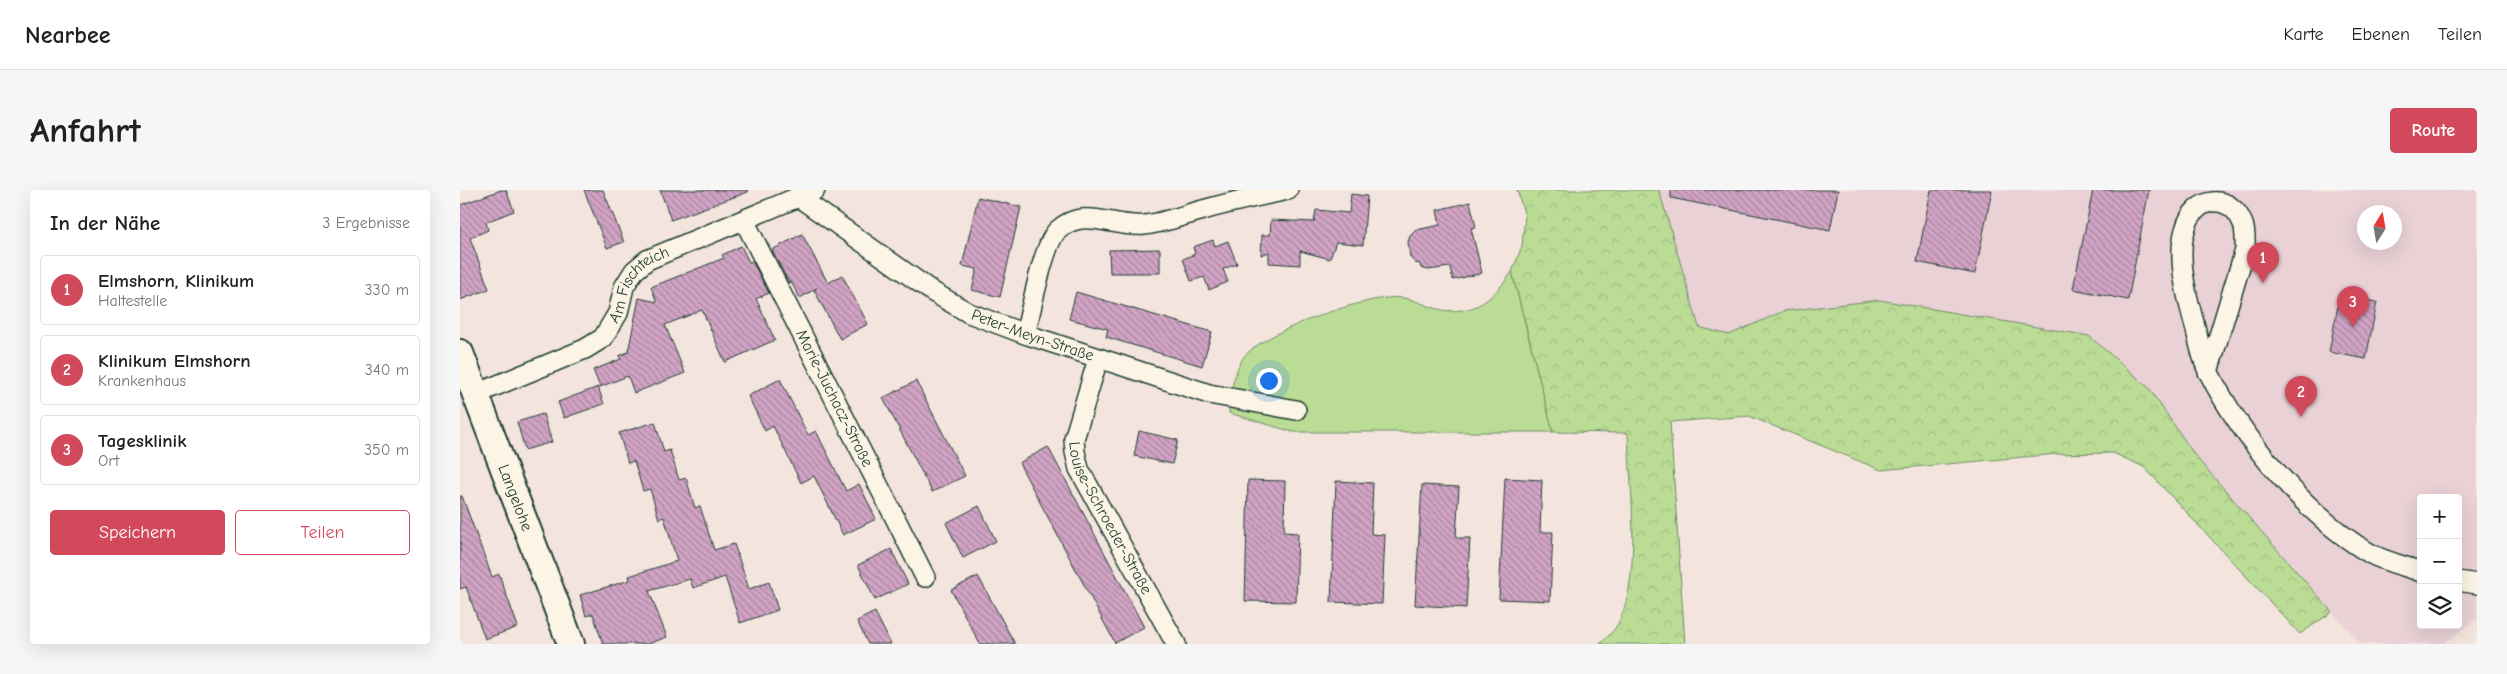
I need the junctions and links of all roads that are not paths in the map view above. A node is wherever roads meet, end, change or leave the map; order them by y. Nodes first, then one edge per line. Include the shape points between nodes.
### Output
1 (1288, 190) edge
2 (807, 194) edge
3 (744, 220) junction
4 (1025, 334) junction
5 (460, 353) edge
6 (1098, 359) junction
7 (2208, 372) junction
8 (476, 394) junction
9 (1296, 410) dead end
10 (2417, 571) edge
11 (925, 577) dead end
12 (2462, 582) edge
13 (2477, 584) edge
14 (571, 644) edge
15 (1176, 644) edge

1 - 4 street via 1144,225 1073,219 1056,231 1047,248
2 - 3 street, Am Fischteich
2 - 4 street, Peter-Meyn-Straße via 933,292 969,313
3 - 8 street, Am Fischteich via 647,260 634,271 624,287 618,314 603,338 585,349
3 - 11 street, Marie-Juchacz-Straße
4 - 6 street, Peter-Meyn-Straße
5 - 8 street, Langelohe
6 - 9 street, Peter-Meyn-Straße via 1209,394
6 - 15 street, Louise-Schroeder-Straße via 1074,439 1079,470
7 - 7 street via 2245,250 2242,222 2232,209 2214,201 2201,204 2194,210 2184,232 2182,247 2188,300
7 - 10 street via 2244,432 2319,516 2372,554
8 - 14 street, Langelohe
12 - 13 street

